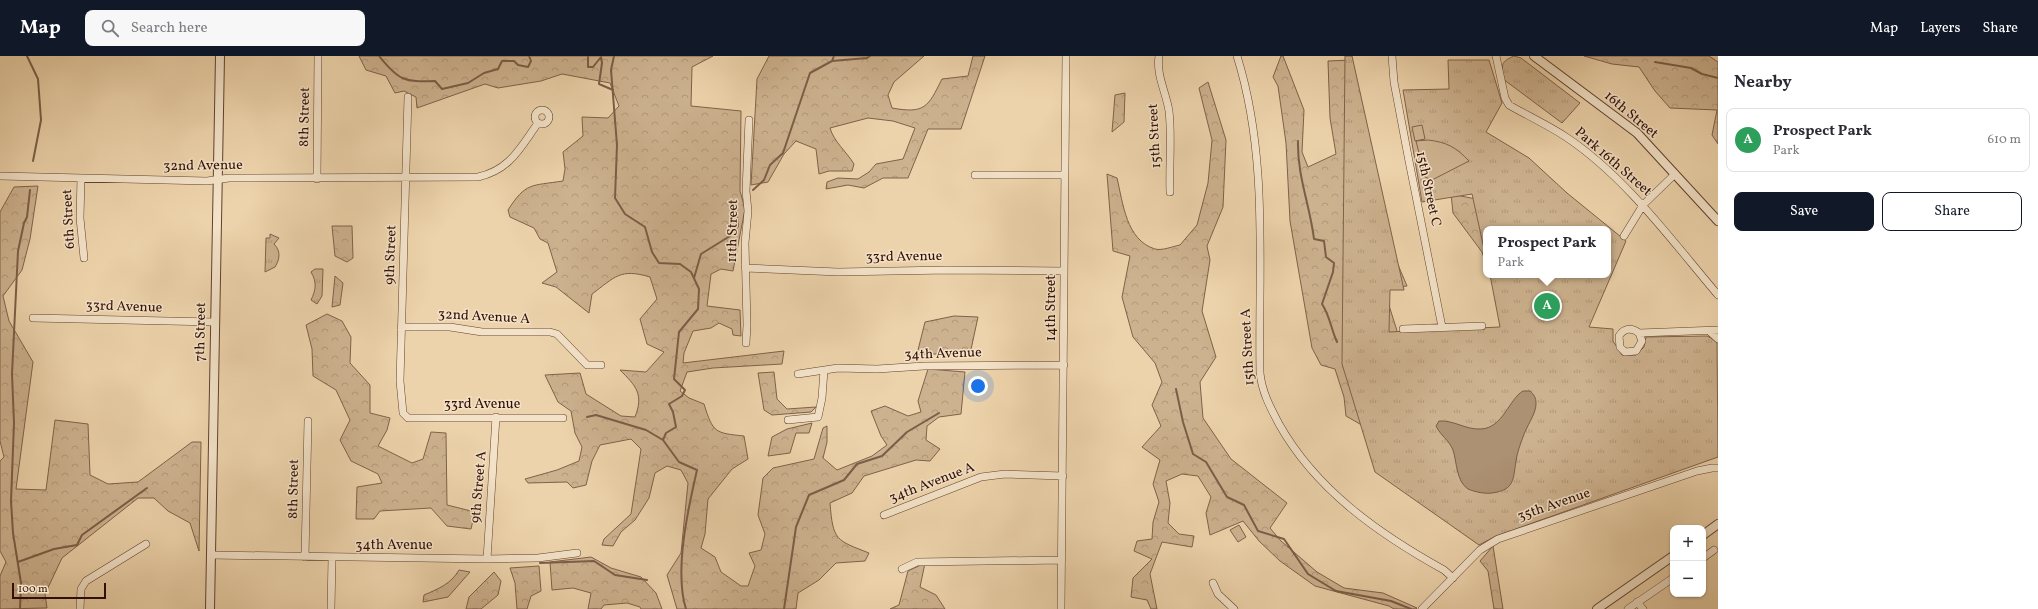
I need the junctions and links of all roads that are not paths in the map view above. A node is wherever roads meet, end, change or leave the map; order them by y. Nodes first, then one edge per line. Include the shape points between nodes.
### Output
1 (220, 56) edge
2 (318, 56) edge
3 (1066, 56) edge
4 (1159, 56) edge
5 (1237, 56) edge
6 (1392, 56) edge
7 (1496, 56) edge
8 (1534, 56) edge
9 (408, 97) dead end
10 (749, 120) dead end
11 (538, 123) dead end
12 (1675, 174) junction
13 (976, 175) dead end
14 (1065, 175) junction
15 (0, 176) edge
16 (81, 178) junction
17 (317, 179) junction
18 (406, 179) junction
19 (217, 180) junction
20 (1170, 192) dead end
21 (1643, 206) junction
22 (1718, 221) edge
23 (1624, 236) dead end
24 (84, 258) dead end
25 (745, 268) junction
26 (1064, 271) junction
27 (1718, 295) edge
28 (33, 318) dead end
29 (214, 322) junction
30 (1482, 326) dead end
31 (401, 327) junction
32 (1442, 327) junction
33 (1403, 329) dead end
34 (1718, 330) edge
35 (1709, 331) junction
36 (1640, 333) dead end
37 (1718, 339) edge
38 (746, 342) dead end
39 (601, 365) dead end
40 (1064, 365) junction
41 (824, 370) junction
42 (798, 374) dead end
43 (403, 413) joint
44 (496, 417) junction
45 (563, 418) dead end
46 (788, 420) dead end
47 (308, 421) dead end
48 (1718, 468) edge
49 (1062, 476) junction
50 (884, 515) dead end
51 (1718, 524) edge
52 (1706, 533) edge
53 (146, 544) dead end
54 (1714, 550) dead end
55 (577, 553) dead end
56 (211, 555) junction
57 (1706, 556) edge
58 (305, 557) junction
59 (332, 558) junction
60 (1670, 558) edge
61 (487, 559) junction
62 (1062, 560) junction
63 (902, 569) dead end
64 (1453, 578) junction
65 (1670, 580) edge
66 (1213, 583) dead end
67 (1637, 602) junction
68 (80, 609) edge
69 (210, 609) edge
70 (331, 609) edge
71 (1062, 609) edge
72 (1234, 609) edge
73 (1422, 609) edge
74 (1597, 609) edge
75 (1628, 609) edge
76 (1643, 609) edge

1 - 19 street, 7th Street
2 - 17 street, 8th Street
3 - 14 street, 14th Street
4 - 20 street, 15th Street via 1158,69 1170,119
5 - 64 street, 15th Street A via 1256,141 1260,373 1264,395 1292,445 1332,492 1380,530
6 - 32 street, 15th Street C via 1406,149
7 - 21 street, Park 16th Street via 1505,98 1510,105 1566,137
8 - 12 street, 16th Street via 1636,133
9 - 18 street, 9th Street
10 - 25 street, 11th Street
11 - 18 street, 32nd Avenue via 512,160 494,172 478,177
12 - 21 street
12 - 22 street, 16th Street
13 - 14 street
14 - 26 street, 14th Street
15 - 16 street, 32nd Avenue
16 - 19 street, 32nd Avenue
16 - 24 street, 6th Street via 80,218
17 - 18 street, 32nd Avenue
17 - 19 street, 32nd Avenue
18 - 31 street, 9th Street
19 - 29 street, 7th Street
21 - 23 street
21 - 27 street, Park 16th Street
25 - 26 street, 33rd Avenue via 838,272
25 - 38 street, 11th Street
26 - 40 street, 14th Street
28 - 29 street, 33rd Avenue
29 - 56 street, 7th Street
30 - 32 street
31 - 39 street, 32nd Avenue A via 450,327 482,332 550,332 557,334 587,365
31 - 43 street, 9th Street via 400,381
32 - 33 street
34 - 35 street
35 - 36 street
35 - 37 street
40 - 41 street, 34th Avenue
40 - 49 street, 14th Street
41 - 42 street, 34th Avenue
41 - 46 street via 818,417
43 - 44 street, 33rd Avenue via 408,418
44 - 45 street, 33rd Avenue
44 - 61 street, 9th Street A
47 - 58 street, 8th Street
48 - 64 street, 35th Avenue via 1676,478 1498,539 1480,550
49 - 50 street, 34th Avenue A via 1005,474 981,477
49 - 62 street, 14th Street
51 - 52 street
53 - 68 street via 86,581 81,589
54 - 57 street
55 - 61 street, 34th Avenue via 538,558
56 - 58 street, 34th Avenue
56 - 69 street, 7th Street
58 - 59 street, 34th Avenue
59 - 61 street, 34th Avenue
59 - 70 street
60 - 74 street
62 - 63 street via 917,562
62 - 71 street, 14th Street
64 - 73 street, 35th Avenue
65 - 67 street
66 - 72 street via 1218,594
67 - 75 street
67 - 76 street

